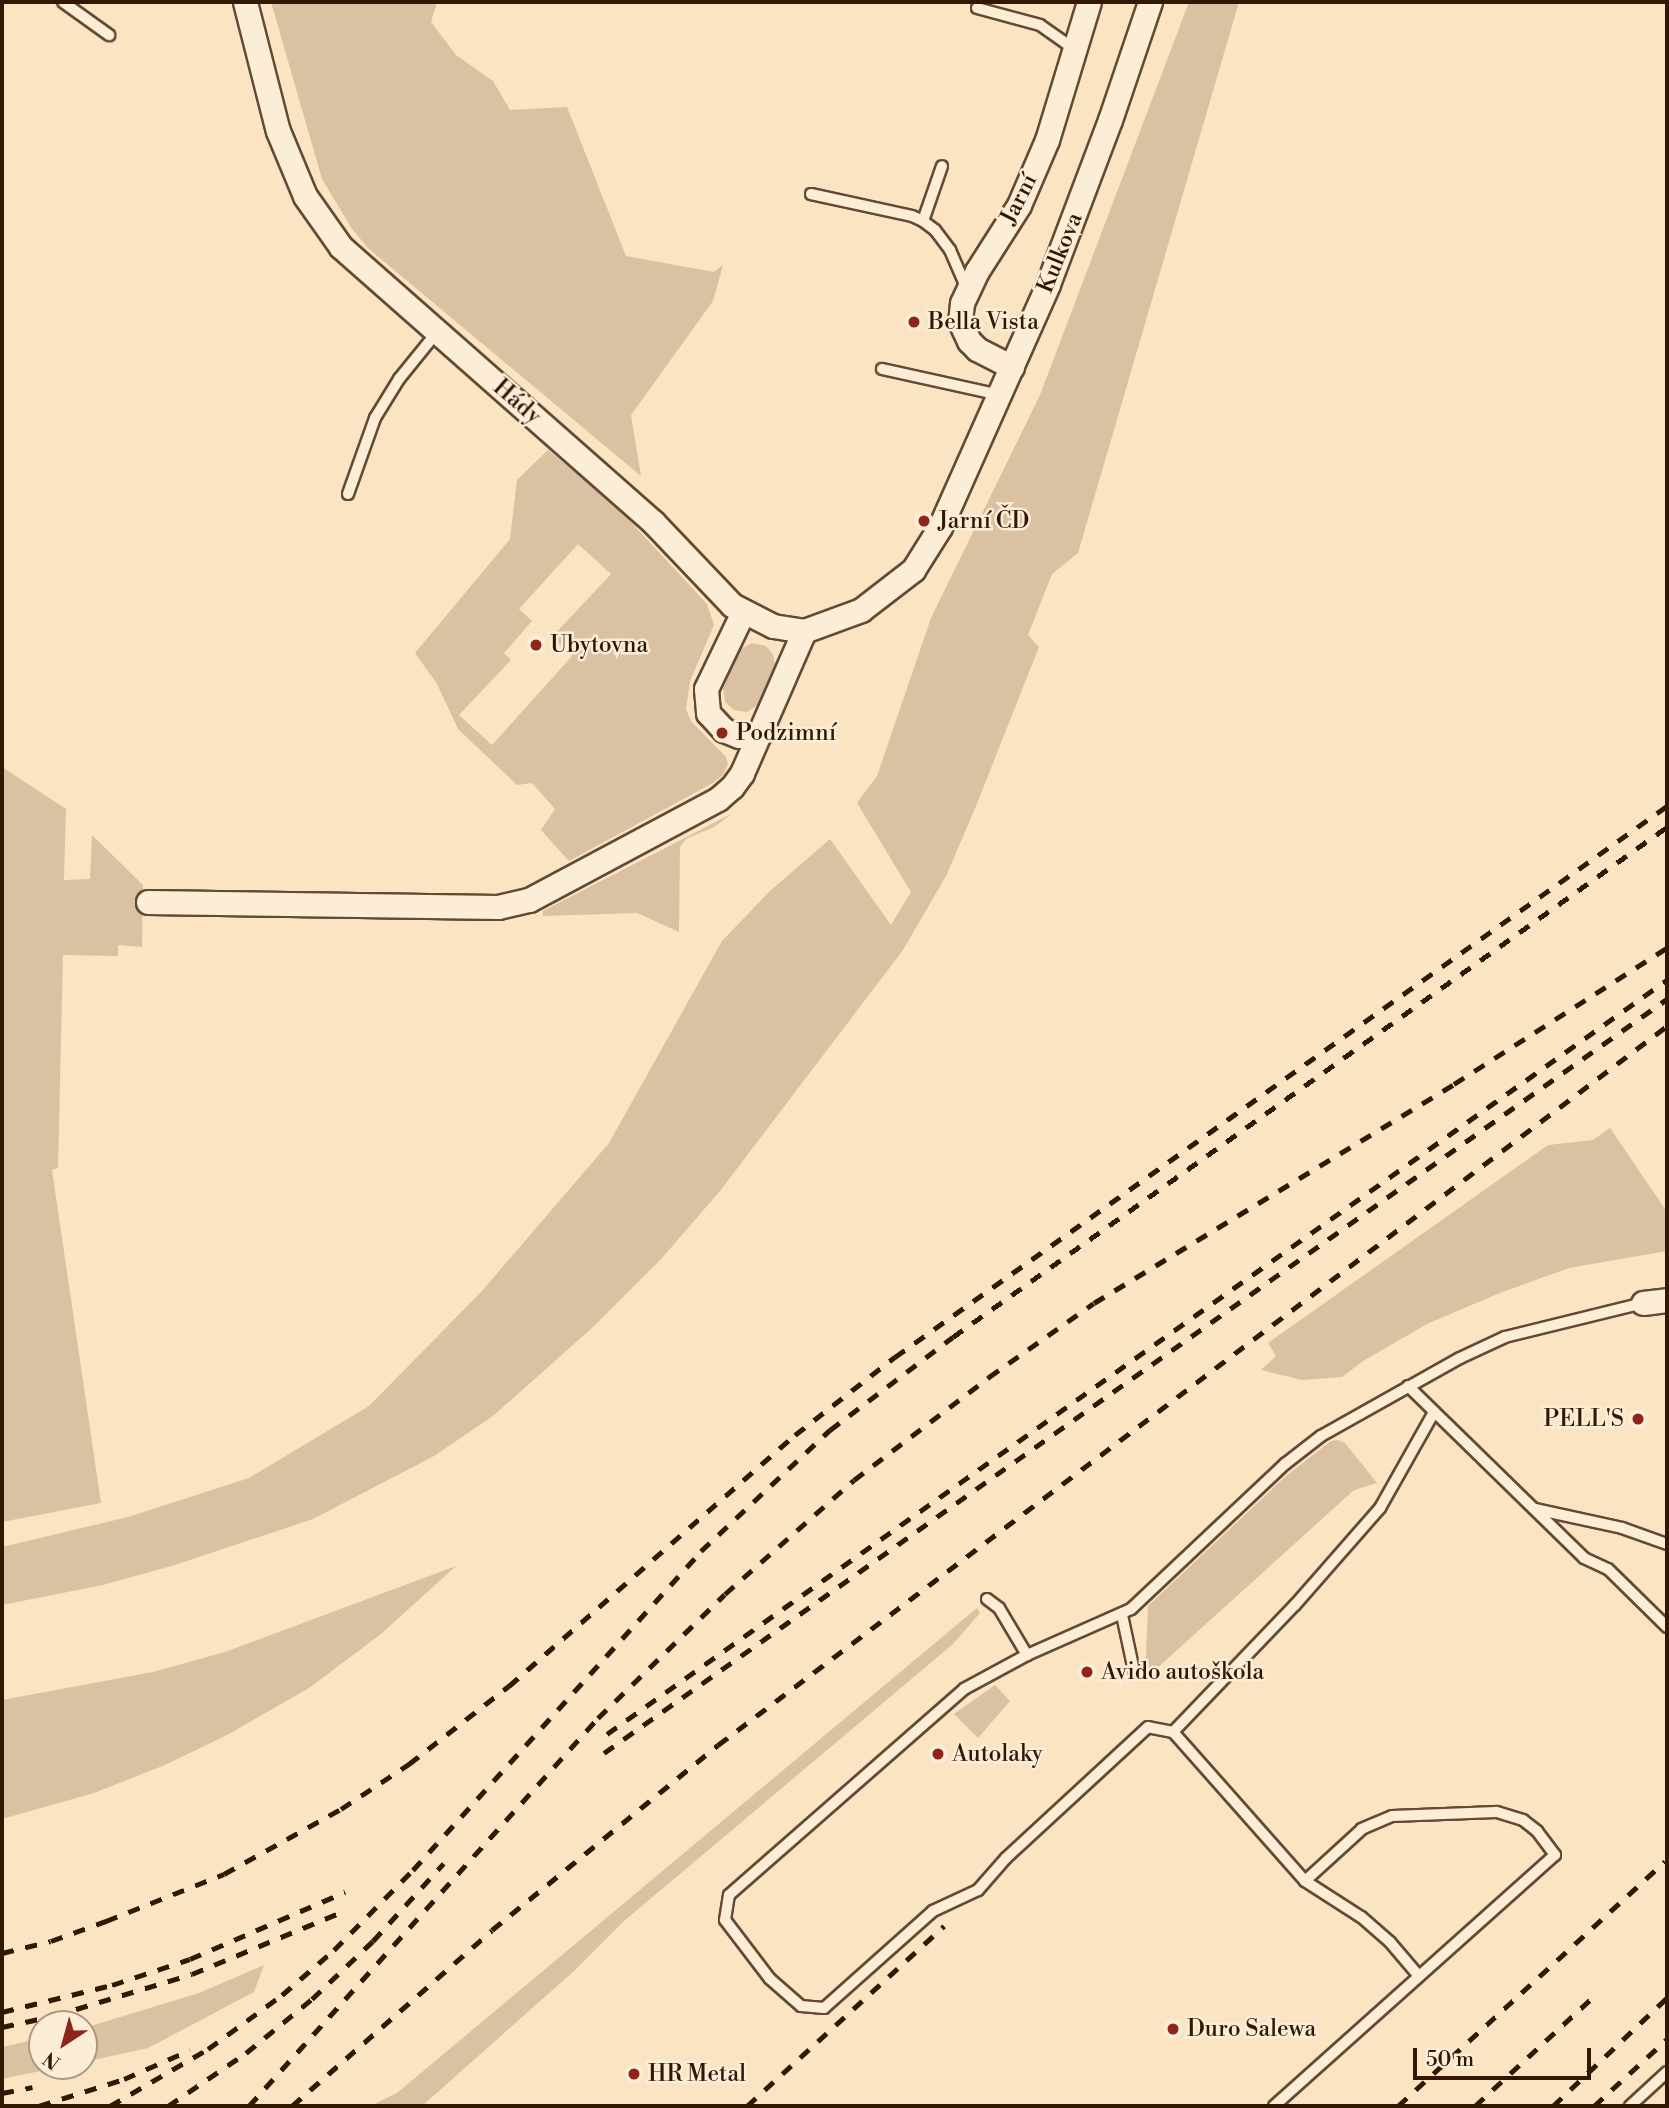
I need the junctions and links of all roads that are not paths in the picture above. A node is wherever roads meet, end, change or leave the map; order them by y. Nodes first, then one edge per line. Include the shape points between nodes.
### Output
1 (63, 2) edge
2 (245, 2) edge
3 (1089, 2) edge
4 (1150, 2) edge
5 (976, 8) dead end
6 (109, 35) dead end
7 (1076, 51) junction
8 (942, 166) dead end
9 (811, 194) dead end
10 (923, 221) junction
11 (967, 289) junction
12 (437, 332) junction
13 (1012, 367) junction
14 (882, 369) dead end
15 (1000, 395) junction
16 (348, 494) dead end
17 (743, 612) junction
18 (804, 631) junction
19 (759, 734) junction
20 (148, 902) dead end
21 (1667, 1300) edge
22 (1643, 1303) joint
23 (1408, 1386) junction
24 (1434, 1412) junction
25 (1532, 1508) junction
26 (1667, 1544) edge
27 (987, 1599) dead end
28 (1122, 1615) junction
29 (1667, 1627) edge
30 (1027, 1655) junction
31 (1134, 1671) dead end
32 (1173, 1732) junction
33 (1305, 1881) junction
34 (1418, 1975) junction
35 (1667, 2072) edge
36 (1274, 2106) edge
37 (1630, 2106) edge

1 - 6 lane
2 - 12 street, Hády via 278,131 314,212 341,247
3 - 7 street, Jarní
4 - 13 street, Kulkova via 1080,203
5 - 7 lane via 1040,25
7 - 11 street, Jarní via 1047,141 1019,205
8 - 10 lane
9 - 10 lane
10 - 11 lane via 950,250
11 - 13 street, Jarní via 960,311 963,332 977,349
12 - 16 lane via 375,418
12 - 17 street, Hády via 653,522 732,606
13 - 15 street, Kulkova
14 - 15 lane
15 - 18 street, Kulkova via 940,527 914,570 861,610
17 - 18 street, Hády via 773,626
17 - 19 street via 706,689 708,713 724,730 739,736
18 - 19 street
19 - 20 street via 742,773 718,799 513,906
21 - 22 street
22 - 23 lane via 1505,1337
23 - 24 lane
23 - 28 lane via 1321,1436 1285,1464
24 - 25 lane
24 - 32 lane via 1380,1508
25 - 26 lane via 1622,1528
25 - 29 lane via 1584,1558 1608,1569
27 - 30 lane via 999,1608
28 - 30 lane
28 - 31 lane
30 - 32 lane via 964,1689 729,1895 725,1920 770,1979 801,2006 824,2008 933,1911 978,1891 1006,1858 1148,1727
32 - 33 lane
33 - 34 lane via 1361,1917
33 - 34 lane via 1362,1829 1392,1816 1496,1812 1537,1831 1555,1855
34 - 36 lane
35 - 37 lane

